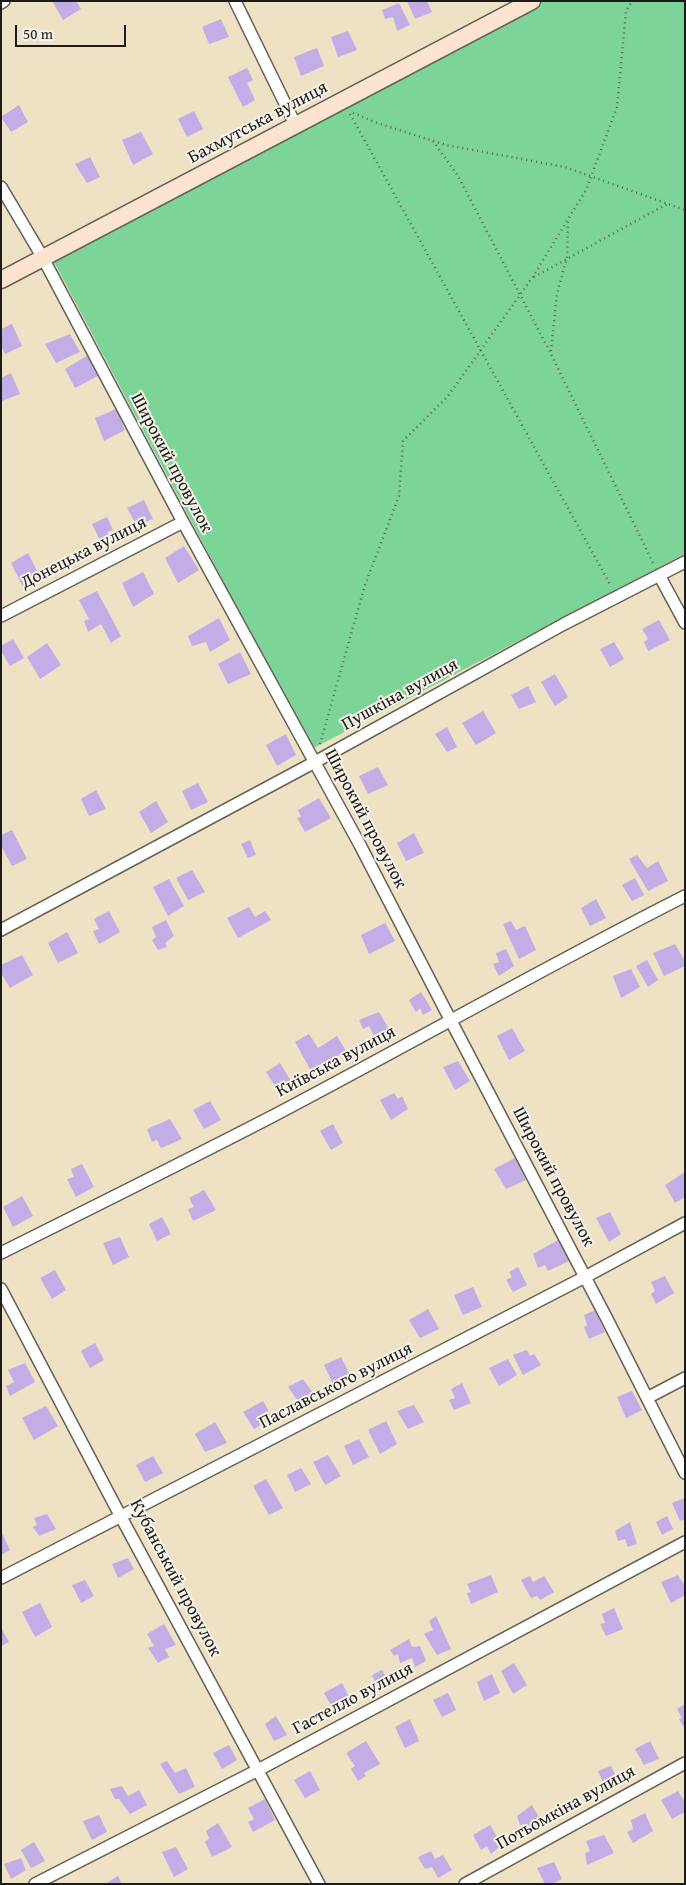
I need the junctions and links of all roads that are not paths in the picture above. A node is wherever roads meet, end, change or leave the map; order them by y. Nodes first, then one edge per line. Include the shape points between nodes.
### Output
1 (235, 1) edge
2 (532, 1) edge
3 (296, 126) junction
4 (1, 187) edge
5 (43, 258) junction
6 (1, 280) edge
7 (182, 522) junction
8 (685, 562) edge
9 (659, 575) junction
10 (1, 616) edge
11 (685, 623) edge
12 (315, 762) junction
13 (685, 896) edge
14 (1, 930) edge
15 (450, 1021) junction
16 (685, 1223) edge
17 (1, 1253) edge
18 (585, 1277) junction
19 (1, 1289) edge
20 (685, 1378) edge
21 (647, 1398) junction
22 (685, 1473) edge
23 (121, 1517) junction
24 (685, 1542) edge
25 (1, 1578) edge
26 (685, 1763) edge
27 (258, 1770) junction
28 (35, 1884) edge
29 (319, 1884) edge
30 (465, 1884) edge

1 - 3 street
2 - 3 street, Бахмутська вулиця
3 - 5 street, Бахмутська вулиця
4 - 5 street, Широкий провулок
5 - 6 street, Бахмутська вулиця
5 - 7 street, Широкий провулок
7 - 10 street, Донецька вулиця
7 - 12 street, Широкий провулок
8 - 9 street, Пушкіна вулиця
9 - 11 street
9 - 12 street, Пушкіна вулиця
12 - 14 street, Пушкіна вулиця
12 - 15 street, Широкий провулок
13 - 15 street, Київська вулиця
15 - 17 street, Київська вулиця via 270,1117
15 - 18 street, Широкий провулок
16 - 18 street, Паславського вулиця
18 - 21 street, Широкий провулок
18 - 23 street, Паславського вулиця
19 - 23 street, Кубанський провулок
20 - 21 street
21 - 22 street, Широкий провулок
23 - 25 street, Паславського вулиця
23 - 27 street, Кубанський провулок
24 - 27 street, Гастелло вулиця
26 - 30 street, Потьомкіна вулиця
27 - 28 street, Гастелло вулиця
27 - 29 street, Кубанський провулок

